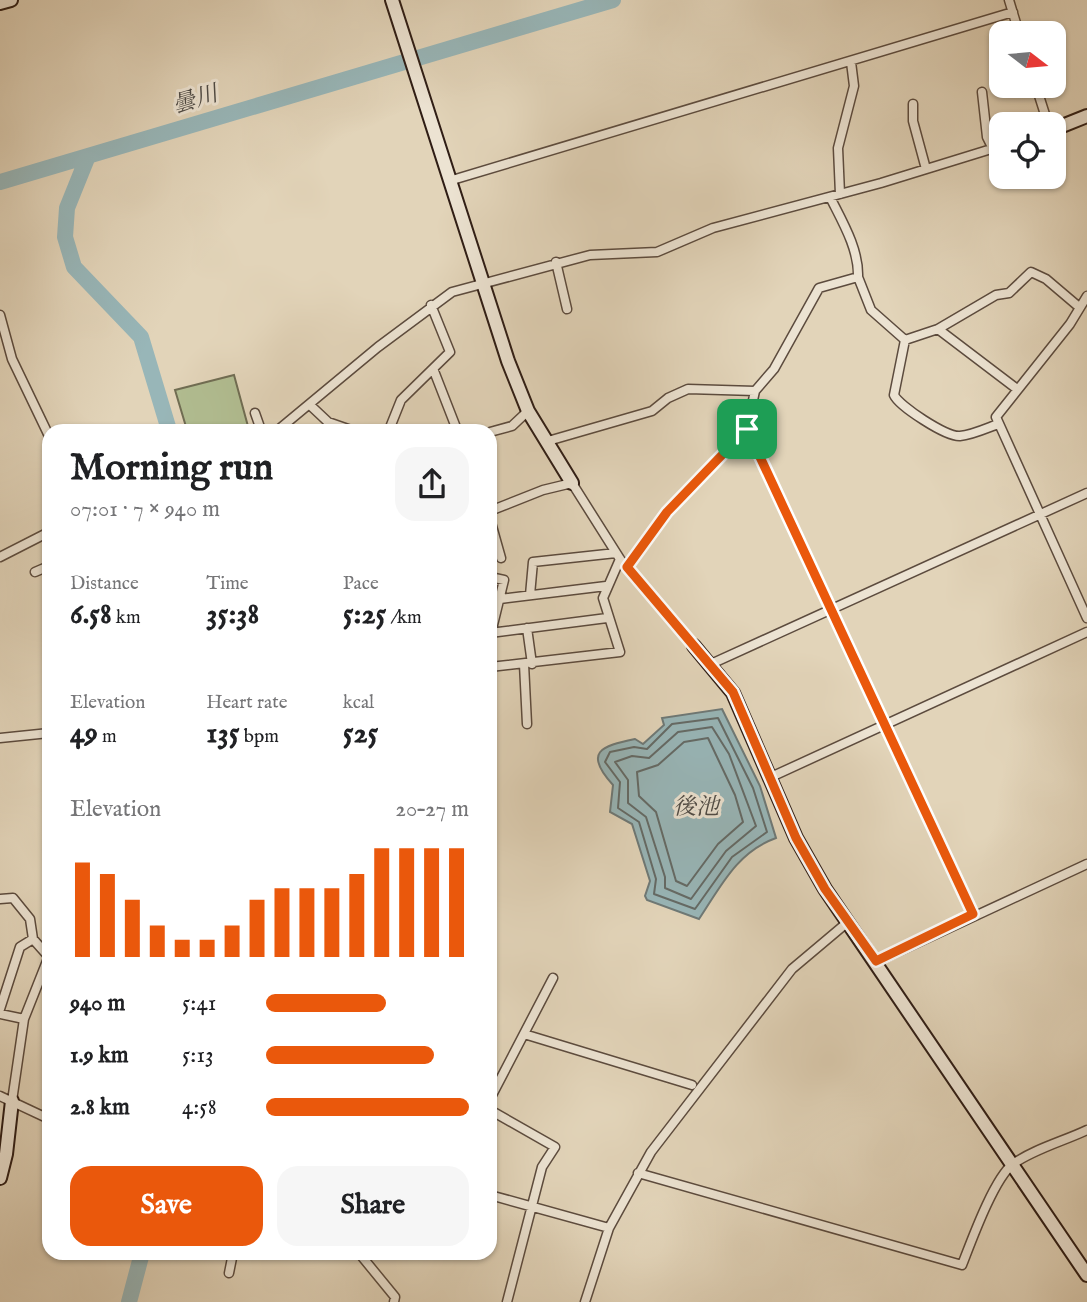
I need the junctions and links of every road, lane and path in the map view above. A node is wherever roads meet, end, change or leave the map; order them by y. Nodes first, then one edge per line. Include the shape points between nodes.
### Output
1 (11, 0) edge
2 (392, 0) edge
3 (1009, 0) edge
4 (0, 3) edge
5 (1013, 12) junction
6 (1016, 21) edge
7 (851, 62) junction
8 (982, 92) dead end
9 (913, 104) dead end
10 (1087, 116) edge
11 (1066, 124) edge
12 (989, 139) edge
13 (989, 150) edge
14 (926, 169) junction
15 (449, 181) junction
16 (840, 194) junction
17 (830, 197) junction
18 (556, 262) junction
19 (858, 277) junction
20 (483, 286) junction
21 (1087, 296) edge
22 (432, 305) junction
23 (1079, 307) junction
24 (567, 309) dead end
25 (0, 315) edge
26 (938, 329) junction
27 (905, 341) junction
28 (435, 371) junction
29 (1017, 389) junction
30 (755, 391) junction
31 (311, 406) junction
32 (528, 411) junction
33 (255, 413) dead end
34 (43, 424) edge
35 (259, 424) edge
36 (286, 424) edge
37 (334, 424) edge
38 (391, 424) edge
39 (455, 424) edge
40 (998, 424) junction
41 (747, 429) junction
42 (497, 430) edge
43 (548, 441) junction
44 (572, 483) junction
45 (1087, 493) edge
46 (497, 508) edge
47 (1039, 515) junction
48 (42, 536) edge
49 (497, 544) edge
50 (618, 556) junction
51 (0, 557) edge
52 (501, 558) dead end
53 (627, 567) junction
54 (42, 569) edge
55 (35, 572) dead end
56 (497, 578) edge
57 (606, 586) junction
58 (530, 595) junction
59 (500, 599) junction
60 (497, 610) edge
61 (834, 610) junction
62 (607, 618) junction
63 (1087, 618) edge
64 (527, 628) junction
65 (497, 632) edge
66 (1087, 632) edge
67 (694, 646) joint
68 (528, 664) junction
69 (711, 664) junction
70 (497, 666) edge
71 (885, 723) junction
72 (527, 724) dead end
73 (42, 734) edge
74 (0, 738) edge
75 (771, 777) junction
76 (1087, 864) edge
77 (0, 899) edge
78 (973, 914) junction
79 (849, 921) junction
80 (33, 939) junction
81 (42, 949) edge
82 (876, 961) junction
83 (42, 974) edge
84 (553, 978) dead end
85 (0, 1012) edge
86 (24, 1019) junction
87 (524, 1034) junction
88 (692, 1085) dead end
89 (497, 1086) edge
90 (6, 1098) edge
91 (497, 1114) edge
92 (42, 1116) edge
93 (1087, 1130) edge
94 (1012, 1164) junction
95 (638, 1173) junction
96 (0, 1177) edge
97 (497, 1197) edge
98 (532, 1206) junction
99 (610, 1228) junction
100 (232, 1260) edge
101 (365, 1260) edge
102 (229, 1273) dead end
103 (1087, 1275) edge
104 (394, 1302) edge
105 (507, 1302) edge
106 (585, 1302) edge

1 - 4 street
2 - 15 street
3 - 5 street
5 - 6 street
5 - 7 street
7 - 15 street
7 - 16 street via 854,86 838,148
8 - 12 street
9 - 14 street
10 - 11 street
13 - 14 street
14 - 16 street
15 - 20 street
16 - 17 street
17 - 18 street via 713,228 657,252 590,255
17 - 19 street via 848,231
18 - 20 street
18 - 24 street
19 - 27 street via 871,310
19 - 30 street via 819,288 774,369
20 - 22 street via 452,292
20 - 32 street
21 - 23 street
22 - 28 street via 450,352
22 - 31 street
23 - 26 street via 1031,272 1009,293 996,295
23 - 29 street
25 - 34 street via 12,359
26 - 27 street
26 - 29 street
27 - 40 street via 894,395 898,403 934,428 958,437
28 - 38 street via 401,400
28 - 39 street
29 - 40 street via 996,417
30 - 41 street
30 - 43 street via 688,389 652,411
31 - 36 street
31 - 37 street
32 - 42 street via 512,426
32 - 43 street
33 - 35 street
40 - 47 street
41 - 53 street via 667,512
41 - 61 street
43 - 44 street
44 - 46 street
44 - 50 street
45 - 47 street
47 - 61 street
47 - 63 street
48 - 51 street
49 - 52 street
50 - 53 street
50 - 57 street
50 - 58 street via 533,562
53 - 67 street
54 - 55 street
56 - 59 street via 504,580
57 - 58 street
57 - 62 street
58 - 59 street
59 - 60 street
61 - 69 street
61 - 71 street
62 - 64 street
62 - 68 street via 620,652
64 - 65 street
64 - 68 street
66 - 71 street
67 - 69 street
68 - 70 street
68 - 72 street
69 - 75 street via 733,692
71 - 75 street
71 - 78 street
73 - 74 street
75 - 79 street via 796,838
76 - 78 street
77 - 80 street via 13,898 30,919
78 - 82 street
79 - 82 street
79 - 95 street via 792,969
80 - 81 street
80 - 85 street via 20,947
82 - 94 street
83 - 86 street
84 - 87 street
85 - 86 street
86 - 90 street
87 - 88 street
87 - 89 street
90 - 92 street
90 - 96 street via 6,1154
91 - 98 street via 555,1147 542,1167
93 - 94 street
94 - 95 street via 962,1265
94 - 103 street
95 - 99 street
97 - 98 street
98 - 99 street
98 - 105 street
99 - 106 street
100 - 102 street
101 - 104 street via 395,1297

